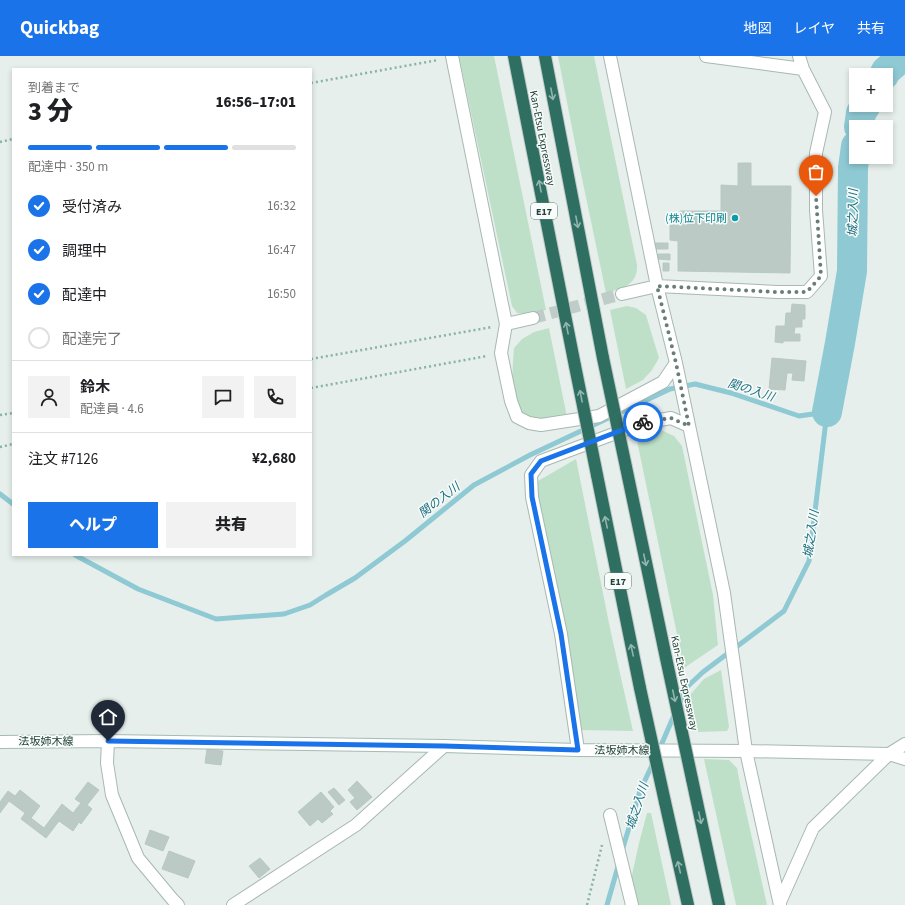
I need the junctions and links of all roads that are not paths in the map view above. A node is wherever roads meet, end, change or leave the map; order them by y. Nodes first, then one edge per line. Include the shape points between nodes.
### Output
1 (514, 56) edge
2 (545, 56) edge
3 (610, 56) edge
4 (706, 56) edge
5 (799, 56) edge
6 (452, 57) edge
7 (803, 69) junction
8 (657, 286) junction
9 (622, 294) tunnel mouth
10 (533, 318) tunnel mouth
11 (506, 324) junction
12 (676, 363) junction
13 (689, 426) junction
14 (108, 741) junction
15 (0, 742) edge
16 (905, 744) edge
17 (444, 746) junction
18 (578, 750) junction
19 (746, 750) junction
20 (889, 754) junction
21 (905, 758) edge
22 (610, 816) road end
23 (780, 903) edge
24 (178, 905) edge
25 (233, 905) edge
26 (632, 905) edge
27 (688, 905) edge
28 (719, 905) edge

27 -> 1 highway, Kan-Etsu Expressway / E17, bridge via 640,688
2 -> 28 highway, Kan-Etsu Expressway / E17, bridge via 603,358
3 - 8 street
4 - 7 street
5 - 7 street
6 - 11 street
7 - 8 street via 825,112 816,153 816,210 821,276 807,292
8 - 9 street
8 - 12 street
10 - 11 street
11 - 12 street via 501,353 511,401 517,417 528,422 541,424 599,416 664,382
12 - 13 street
13 - 18 street via 671,418 643,422 541,461 531,474 532,497 561,634
13 - 19 street via 724,593
14 - 15 street, 法坂姉木線
14 - 17 street, 法坂姉木線
14 - 24 street via 107,763 112,795 138,858
16 - 20 street
17 - 18 street, 法坂姉木線
17 - 25 street via 356,825
18 - 19 street, 法坂姉木線
19 - 20 street, 法坂姉木線
19 - 23 street
20 - 21 street, 法坂姉木線
20 - 23 street via 813,828
22 - 26 street

